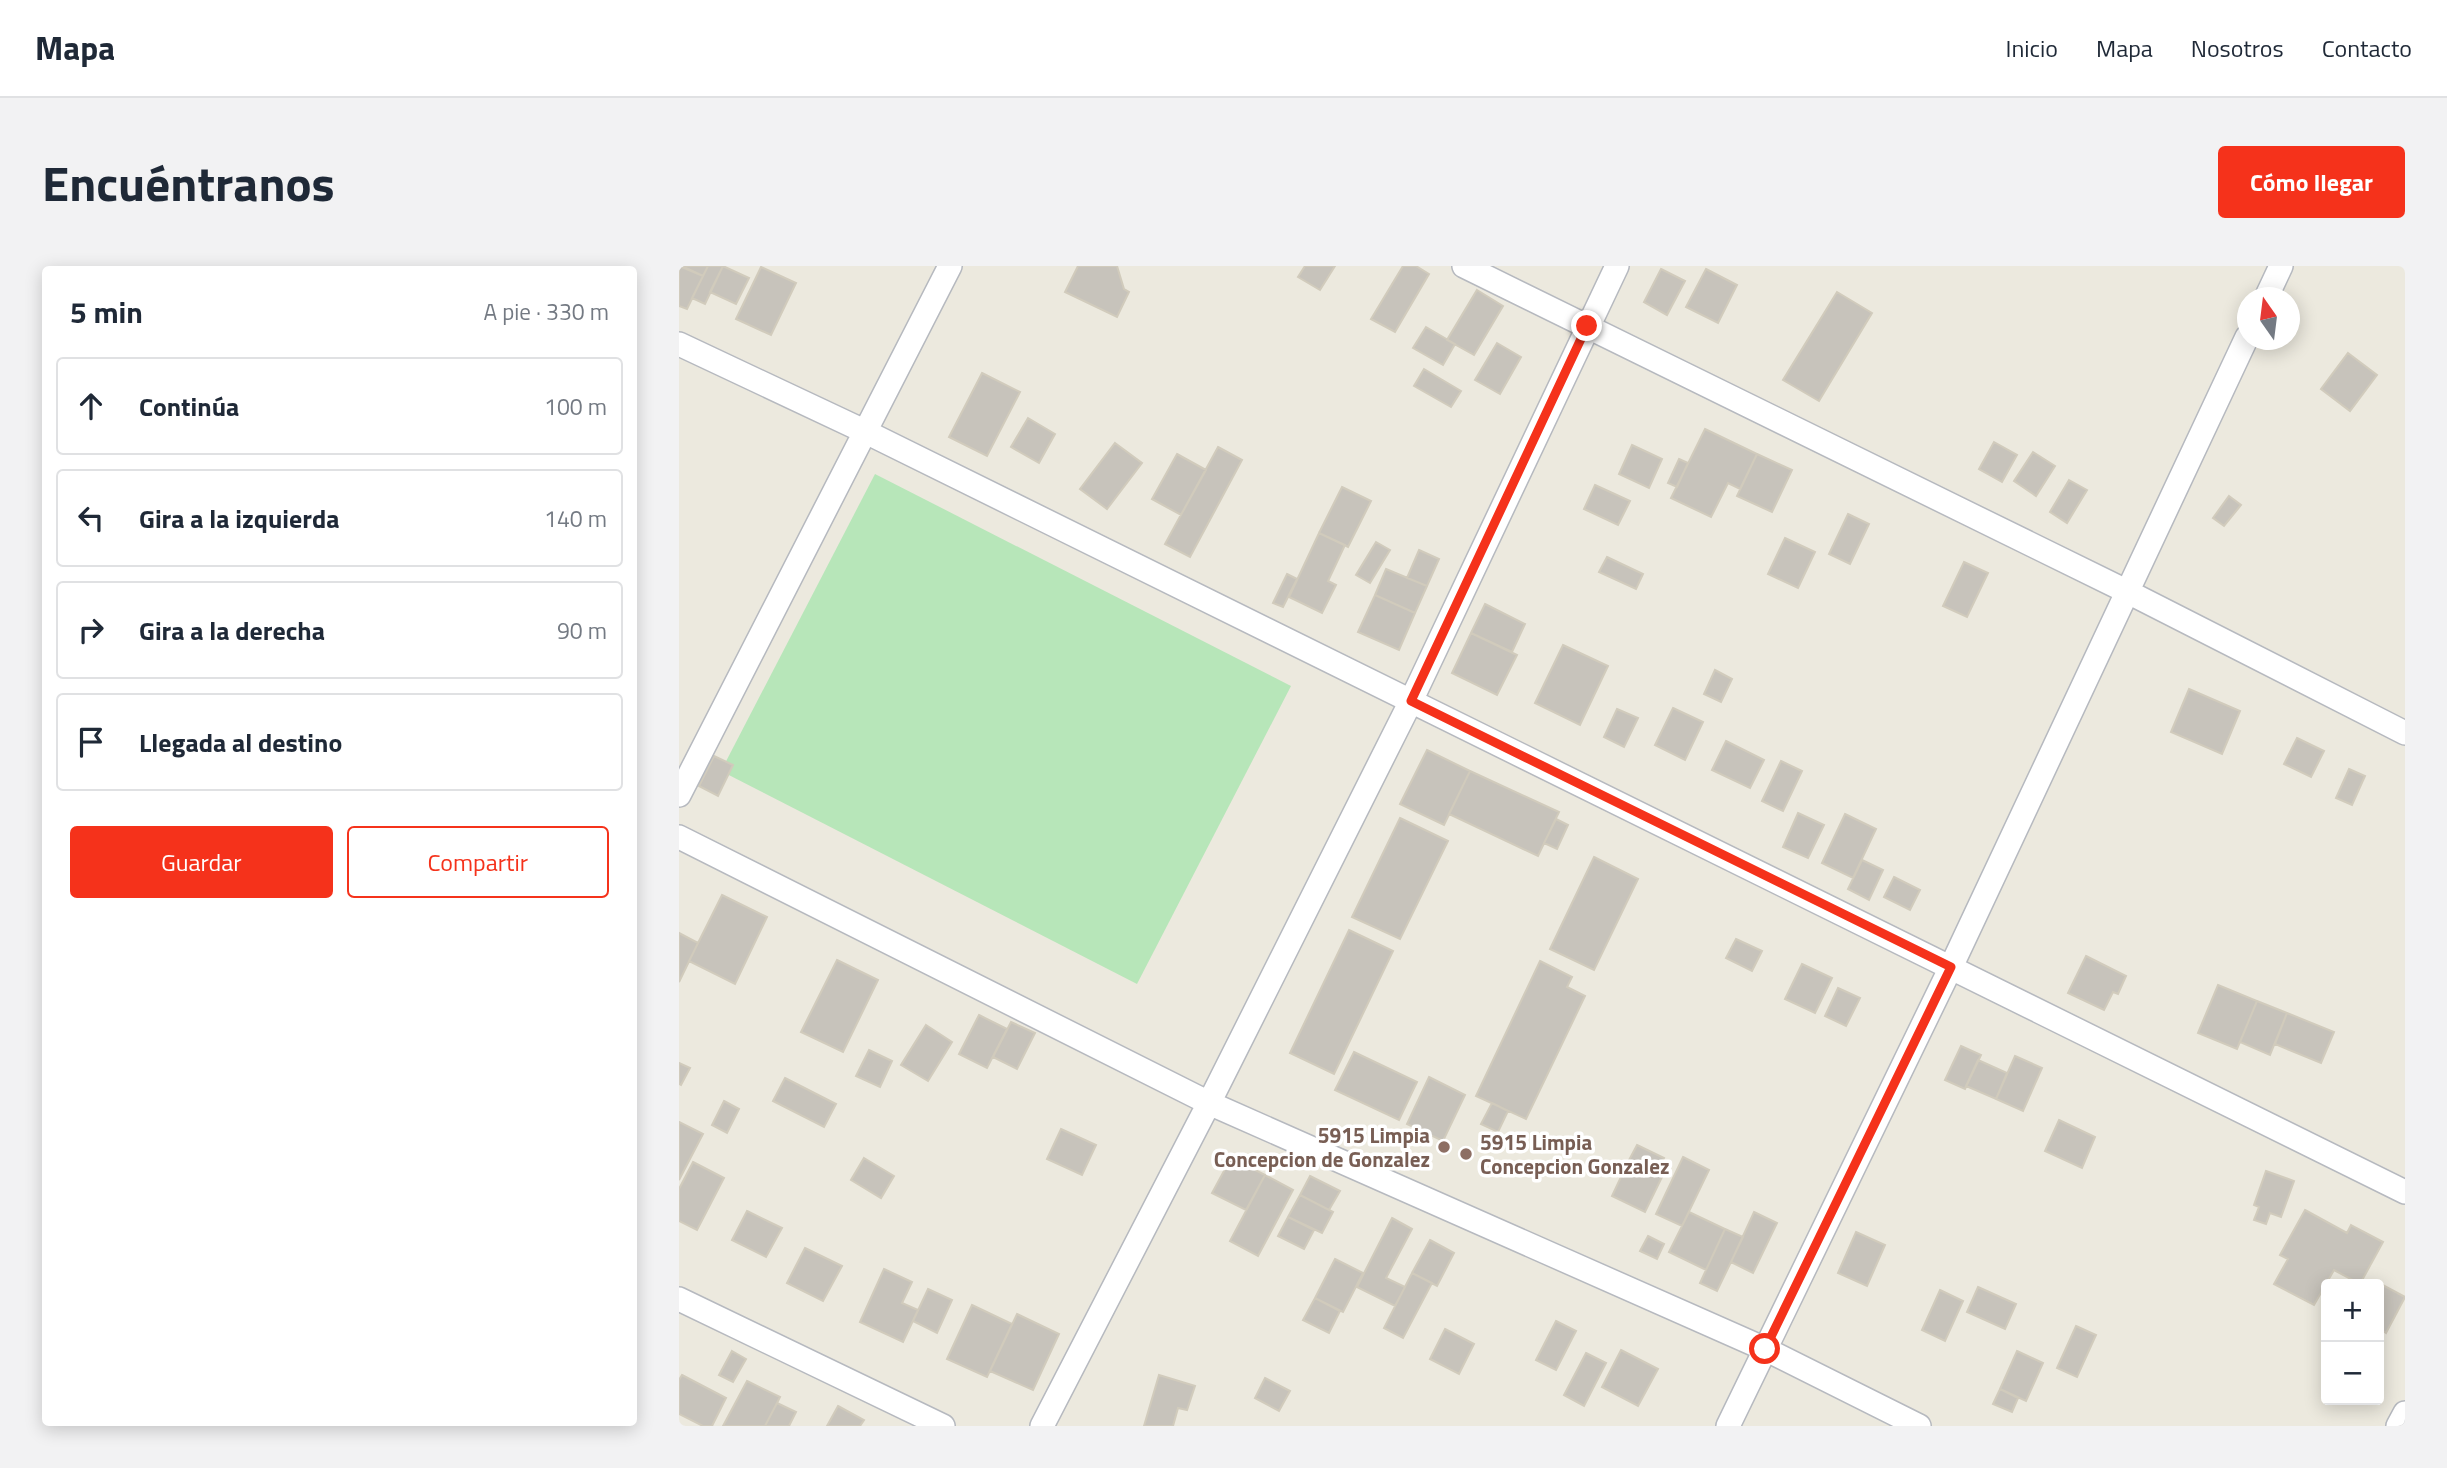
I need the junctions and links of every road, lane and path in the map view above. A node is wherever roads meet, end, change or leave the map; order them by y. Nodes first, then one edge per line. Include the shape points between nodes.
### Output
1 (950, 266) edge
2 (1464, 266) edge
3 (1617, 266) edge
4 (2281, 266) edge
5 (2271, 287) edge
6 (1587, 326) junction
7 (679, 344) edge
8 (2242, 350) edge
9 (866, 432) junction
10 (2128, 592) junction
11 (1411, 701) junction
12 (2405, 733) edge
13 (679, 795) edge
14 (679, 837) edge
15 (1951, 967) junction
16 (1209, 1103) junction
17 (2405, 1192) edge
18 (679, 1300) edge
19 (1765, 1349) junction
20 (2405, 1413) edge
21 (943, 1426) edge
22 (1042, 1426) edge
23 (1728, 1426) edge
24 (1919, 1426) edge
25 (2398, 1426) edge

1 - 9 street
2 - 6 street
3 - 6 street
4 - 5 street
6 - 10 street
6 - 11 street
7 - 9 street
8 - 10 street
9 - 11 street
9 - 13 street
10 - 12 street
10 - 15 street
11 - 15 street
11 - 16 street
14 - 16 street
15 - 17 street
15 - 19 street
16 - 19 street
16 - 22 street
18 - 21 street
19 - 23 street
19 - 24 street
20 - 25 street

